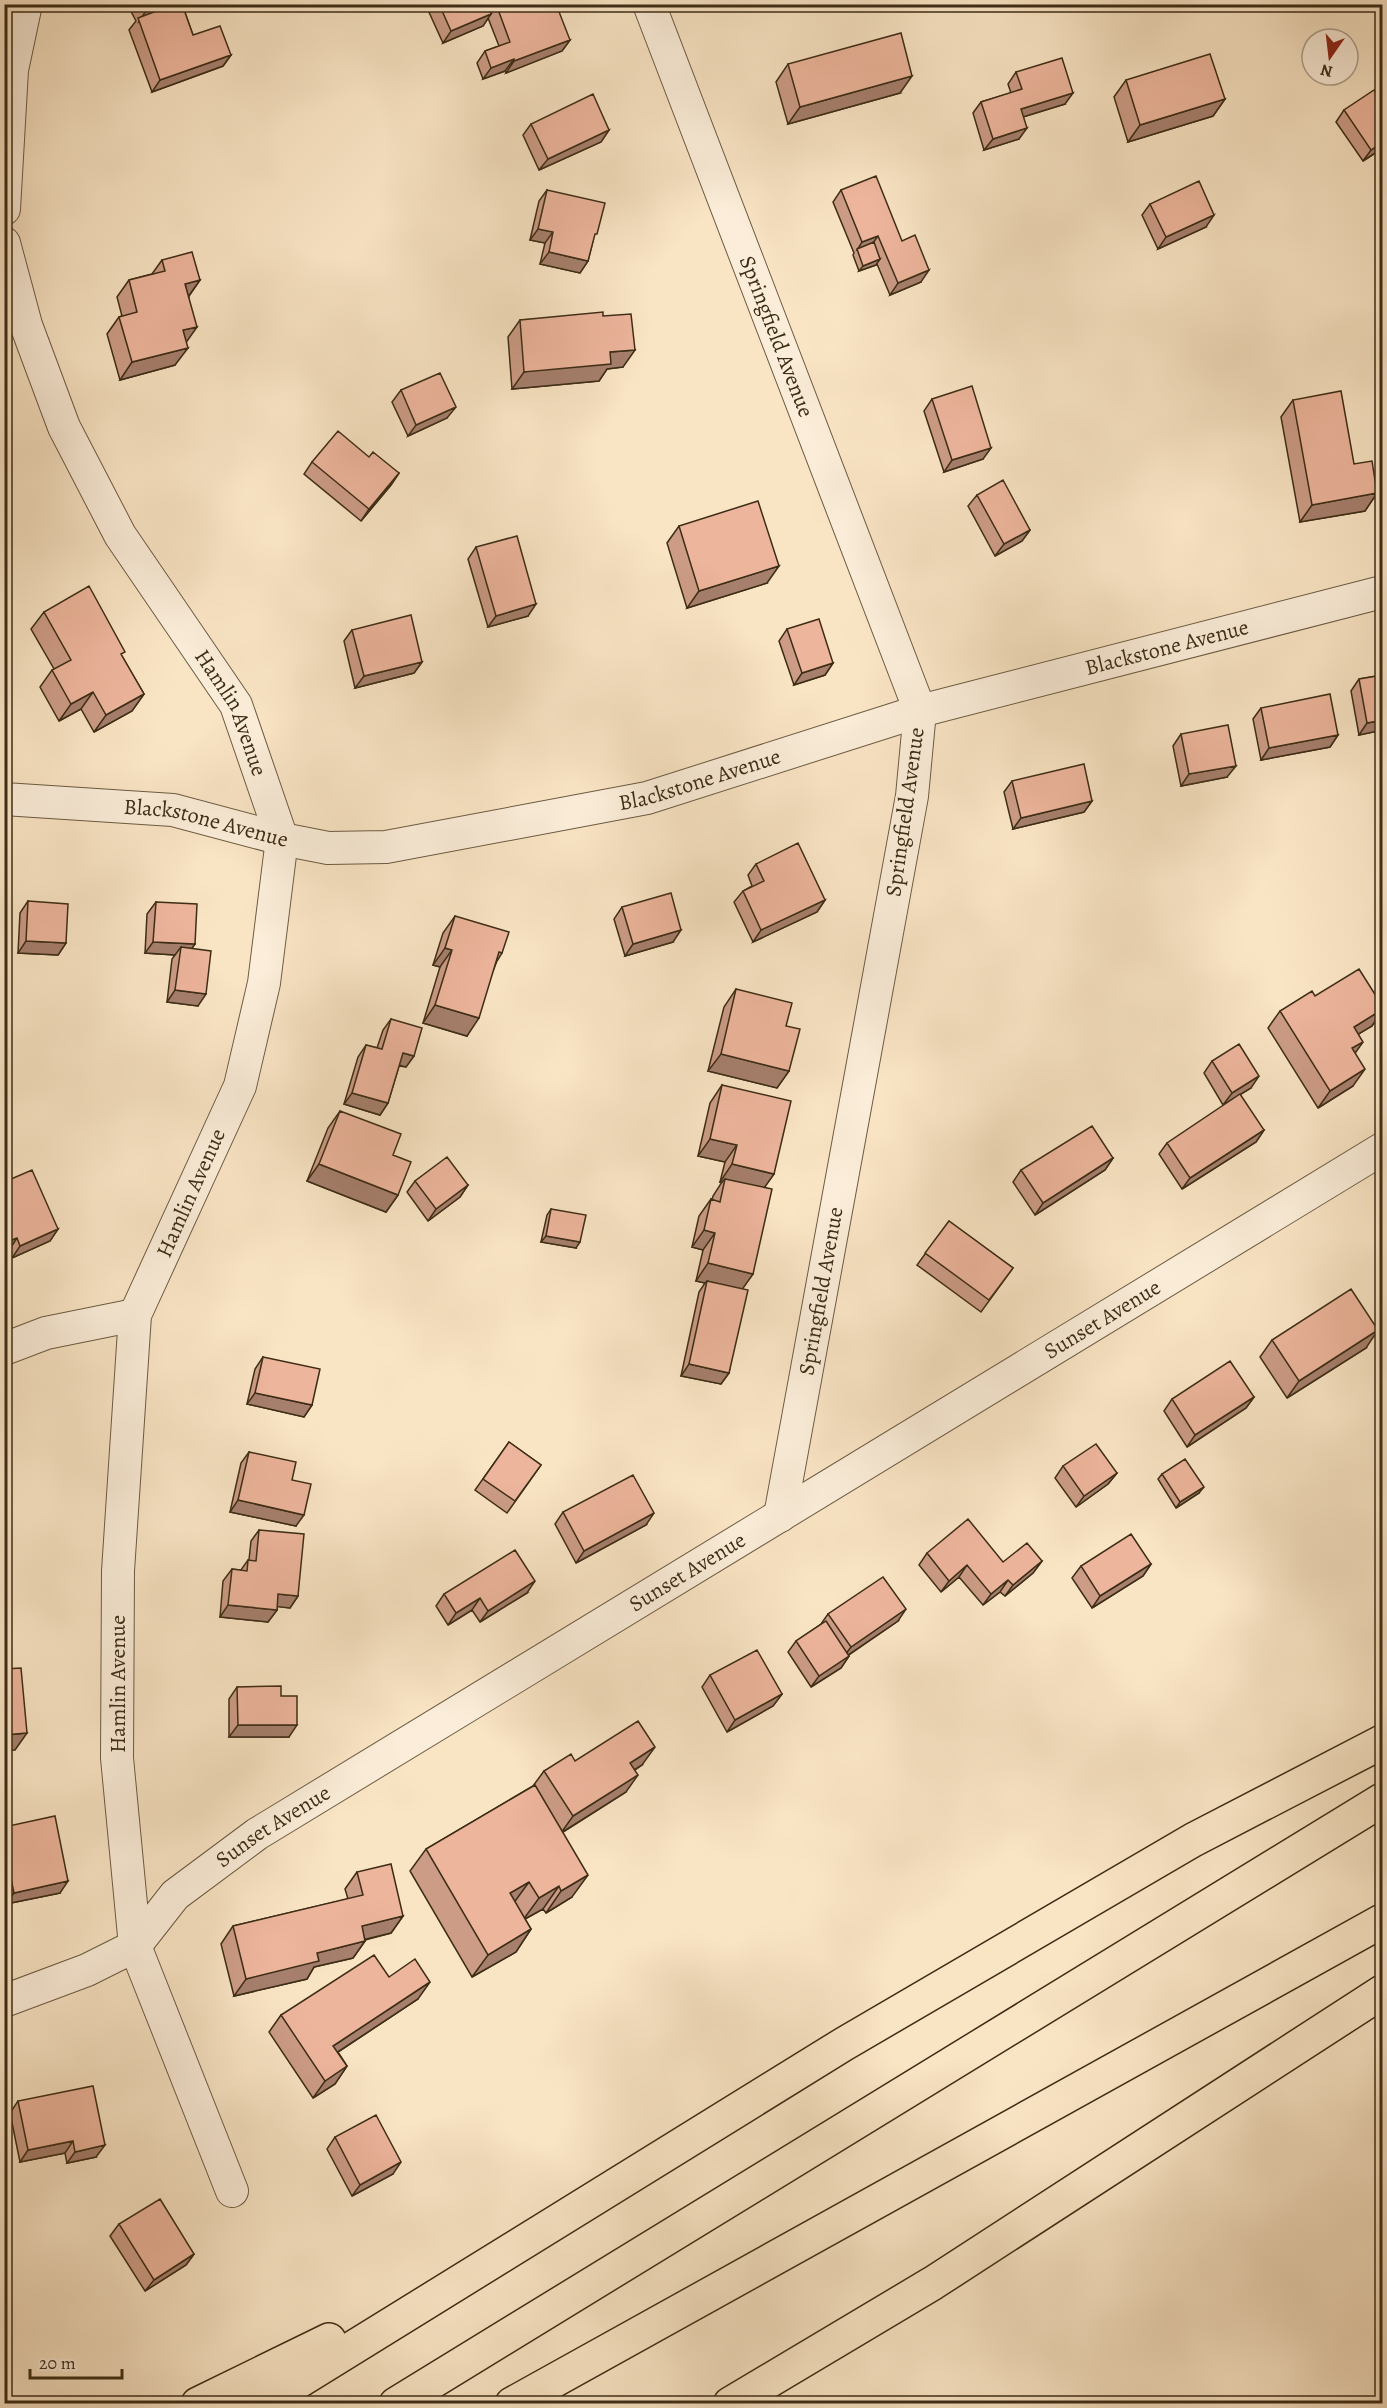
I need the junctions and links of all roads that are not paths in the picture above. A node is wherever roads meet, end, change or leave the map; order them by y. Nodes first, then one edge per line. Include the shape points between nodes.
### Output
1 (26, 4) edge
2 (649, 4) edge
3 (4, 209) edge
4 (4, 243) edge
5 (1383, 592) edge
6 (920, 711) junction
7 (4, 799) edge
8 (282, 839) junction
9 (1383, 1149) edge
10 (135, 1315) junction
11 (4, 1349) edge
12 (780, 1516) junction
13 (1383, 1742) edge
14 (1383, 1800) edge
15 (1383, 1921) edge
16 (135, 1946) junction
17 (1383, 1992) edge
18 (4, 2001) edge
19 (232, 2191) dead end
20 (495, 2260) junction
21 (811, 2356) junction
22 (198, 2403) edge
23 (262, 2403) edge
24 (396, 2403) edge
25 (512, 2403) edge
26 (730, 2403) edge
27 (746, 2403) edge

1 - 3 street via 12,70
2 - 6 street, Springfield Avenue
4 - 8 street, Hamlin Avenue via 26,325 64,427 120,535 236,705
5 - 6 street, Blackstone Avenue
6 - 8 street, Blackstone Avenue via 647,798 386,847 328,848
6 - 12 street, Springfield Avenue via 912,796
7 - 8 street, Blackstone Avenue via 173,810
8 - 10 street, Hamlin Avenue via 264,984 240,1086
9 - 12 street, Sunset Avenue
10 - 11 street via 46,1333
10 - 16 street, Hamlin Avenue via 118,1571 117,1758
12 - 16 street, Sunset Avenue via 257,1834 175,1894
13 - 20 highway via 1131,1876 844,2044
14 - 24 highway
15 - 25 highway
16 - 18 street, Sunset Avenue via 87,1970
16 - 19 street, Hamlin Avenue
17 - 21 highway via 933,2283
20 - 22 highway
20 - 23 highway
21 - 26 highway
21 - 27 highway

